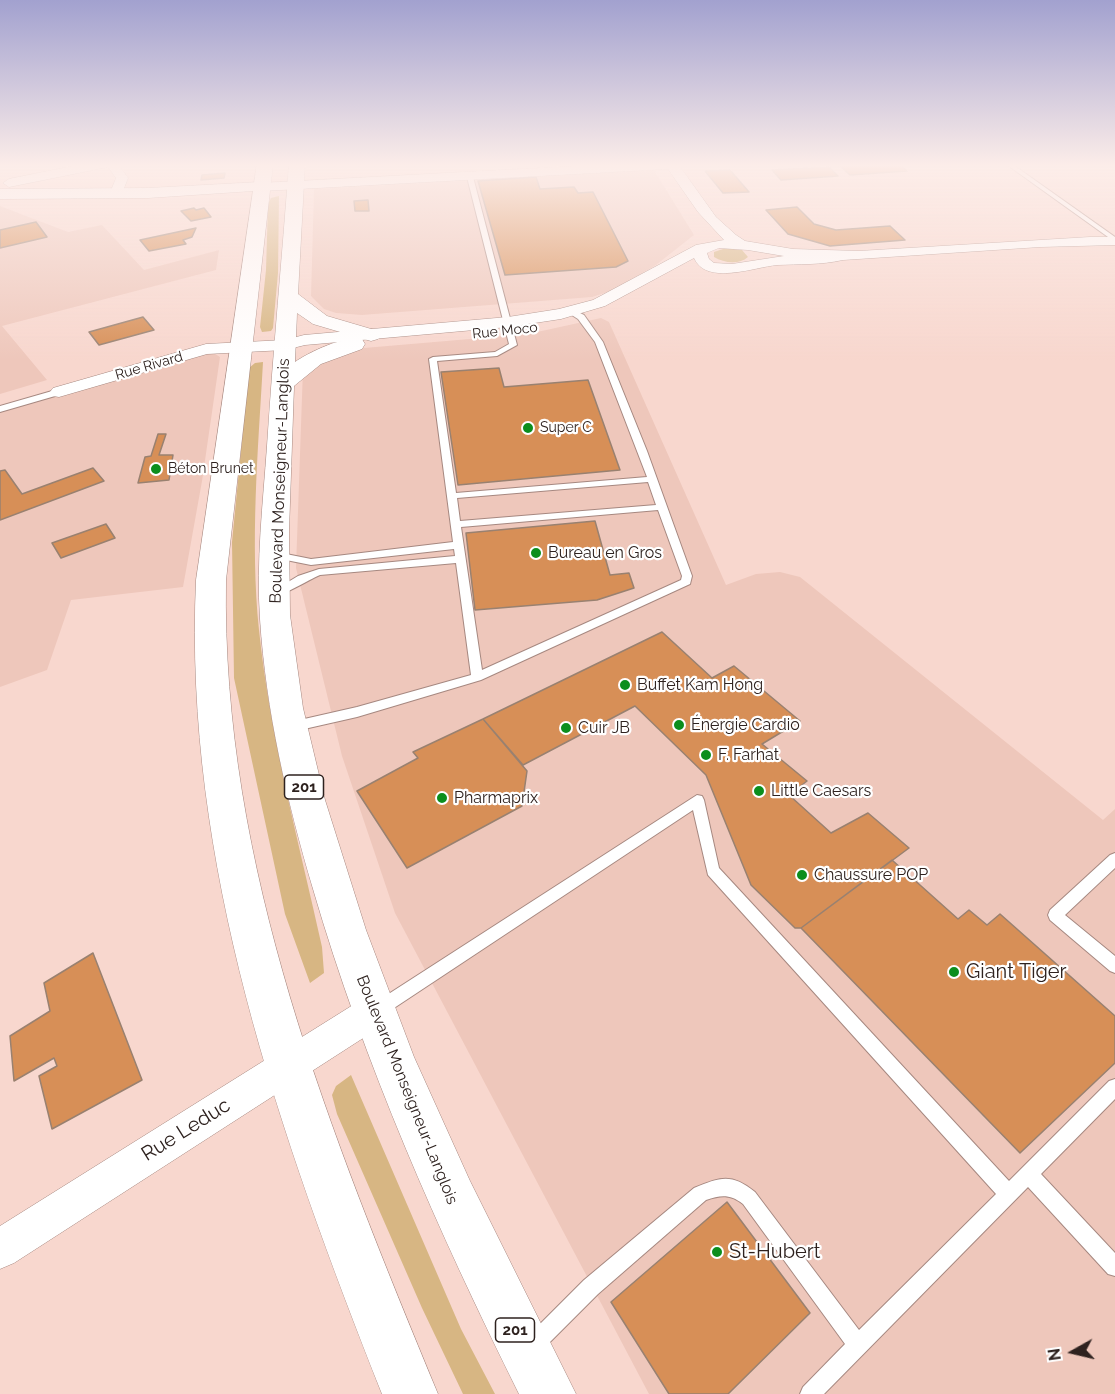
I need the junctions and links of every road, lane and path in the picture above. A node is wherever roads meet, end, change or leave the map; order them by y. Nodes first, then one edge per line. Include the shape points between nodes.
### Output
1 (256, 229) edge
2 (293, 229) edge
3 (484, 229) edge
4 (713, 229) edge
5 (721, 229) edge
6 (1098, 229) edge
7 (1115, 241) edge
8 (747, 246) junction
9 (704, 247) junction
10 (841, 256) junction
11 (751, 266) junction
12 (715, 267) junction
13 (288, 296) junction
14 (576, 314) junction
15 (509, 327) junction
16 (362, 339) junction
17 (285, 345) junction
18 (240, 348) junction
19 (282, 384) junction
20 (59, 392) joint
21 (0, 409) edge
22 (652, 479) junction
23 (452, 496) junction
24 (662, 507) junction
25 (455, 524) junction
26 (458, 545) junction
27 (274, 554) junction
28 (460, 559) junction
29 (274, 593) junction
30 (477, 677) junction
31 (290, 728) junction
32 (1115, 859) edge
33 (1115, 966) edge
34 (373, 1012) junction
35 (287, 1067) junction
36 (1115, 1087) edge
37 (1028, 1174) junction
38 (1008, 1194) junction
39 (0, 1250) edge
40 (1115, 1267) edge
41 (858, 1345) junction
42 (537, 1373) edge
43 (410, 1394) edge
44 (810, 1394) edge

1 - 18 highway
2 - 13 highway, Boulevard Monseigneur-Langlois / 201
3 - 15 lane
4 - 9 street via 712,240
5 - 8 street
6 - 7 lane
7 - 10 street, Rue Moco
8 - 9 street, Rue Moco via 724,243
8 - 10 street, Rue Moco via 783,253
8 - 11 street via 760,255
9 - 12 street via 698,256
9 - 14 street, Rue Moco
10 - 11 street, Rue Moco
11 - 12 street, Rue Moco
12 - 14 street, Rue Moco via 682,272 620,303
13 - 16 highway via 320,320
13 - 17 highway, Boulevard Monseigneur-Langlois / 201
14 - 15 street, Rue Moco via 554,325
14 - 22 lane via 599,342
15 - 16 street, Rue Moco
15 - 23 lane via 513,345 504,351 433,359
16 - 17 street, Rue Moco via 302,347
16 - 19 highway via 313,359
17 - 18 street, Rue Moco
17 - 19 highway, Boulevard Monseigneur-Langlois / 201
18 - 20 street, Rue Rivard via 200,351
18 - 35 highway via 211,580 211,679 234,848 260,969
19 - 27 highway, Boulevard Monseigneur-Langlois / 201
20 - 21 lane
22 - 23 lane
22 - 24 lane
23 - 25 lane
24 - 25 lane
24 - 30 lane via 686,582
25 - 26 lane
26 - 27 lane via 310,562
26 - 28 lane
27 - 29 highway, Boulevard Monseigneur-Langlois / 201
28 - 29 lane via 319,572
28 - 30 lane
29 - 31 highway, Boulevard Monseigneur-Langlois / 201
30 - 31 lane
31 - 34 highway, Boulevard Monseigneur-Langlois / 201 via 331,885
32 - 33 lane via 1055,915
34 - 35 street, Rue Leduc
34 - 38 lane via 697,800 713,871
34 - 42 highway, Boulevard Monseigneur-Langlois / 201 via 434,1161
35 - 39 street, Rue Leduc
35 - 43 highway via 347,1239
36 - 37 lane
37 - 38 lane
37 - 40 lane
38 - 41 lane
41 - 42 lane via 749,1198 738,1188 722,1185 700,1194 591,1287
41 - 44 lane

